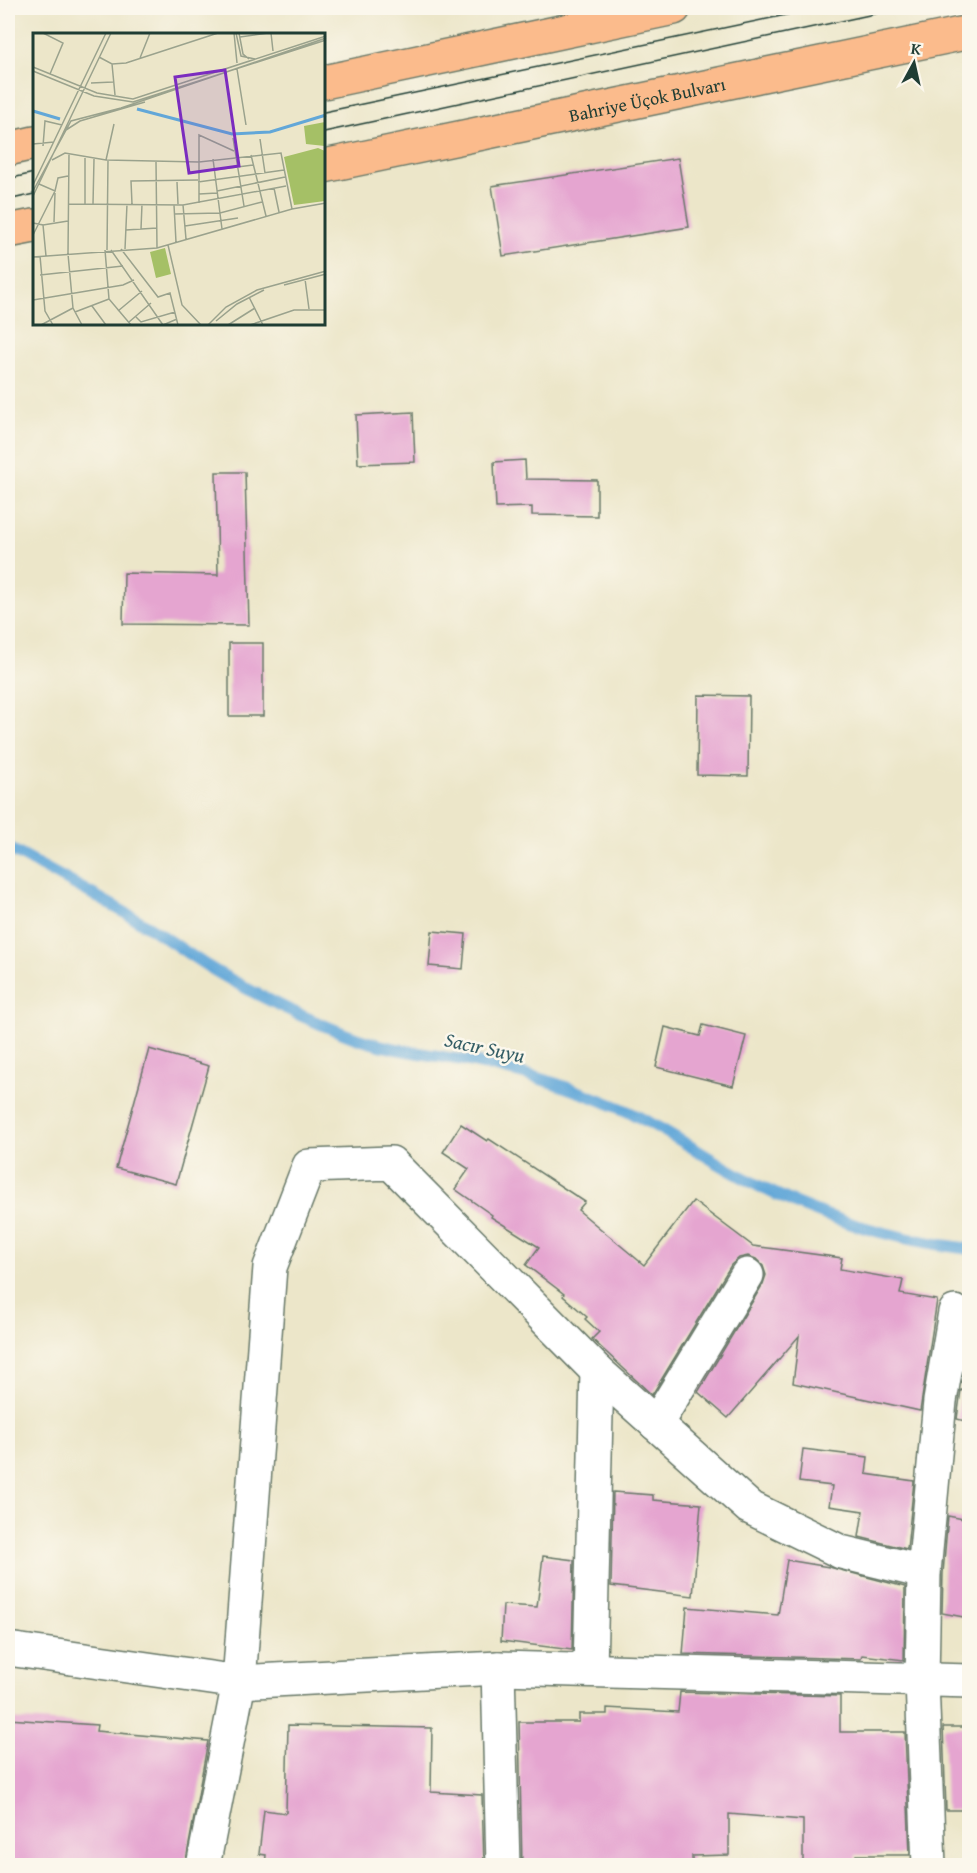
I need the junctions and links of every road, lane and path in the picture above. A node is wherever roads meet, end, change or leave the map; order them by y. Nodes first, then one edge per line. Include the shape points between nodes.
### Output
1 (674, 8) edge
2 (969, 32) edge
3 (326, 82) edge
4 (33, 143) edge
5 (8, 149) edge
6 (326, 166) edge
7 (33, 226) edge
8 (8, 231) edge
9 (747, 1275) dead end
10 (955, 1312) dead end
11 (597, 1371) junction
12 (656, 1424) junction
13 (924, 1572) junction
14 (8, 1649) edge
15 (498, 1668) junction
16 (590, 1670) junction
17 (922, 1681) junction
18 (969, 1681) edge
19 (239, 1682) junction
20 (203, 1866) edge
21 (503, 1866) edge
22 (928, 1866) edge

1 - 3 main road
2 - 6 main road, Bahriye Üçok Bulvarı
4 - 5 main road
7 - 8 main road
9 - 12 street
10 - 13 street via 940,1401
11 - 12 street
11 - 16 street
11 - 19 street via 391,1163 309,1166 270,1267
12 - 13 street via 749,1507 841,1552
13 - 17 street
14 - 19 street
15 - 16 street
15 - 19 street
15 - 21 street
16 - 17 street
17 - 18 street
17 - 22 street
19 - 20 street

